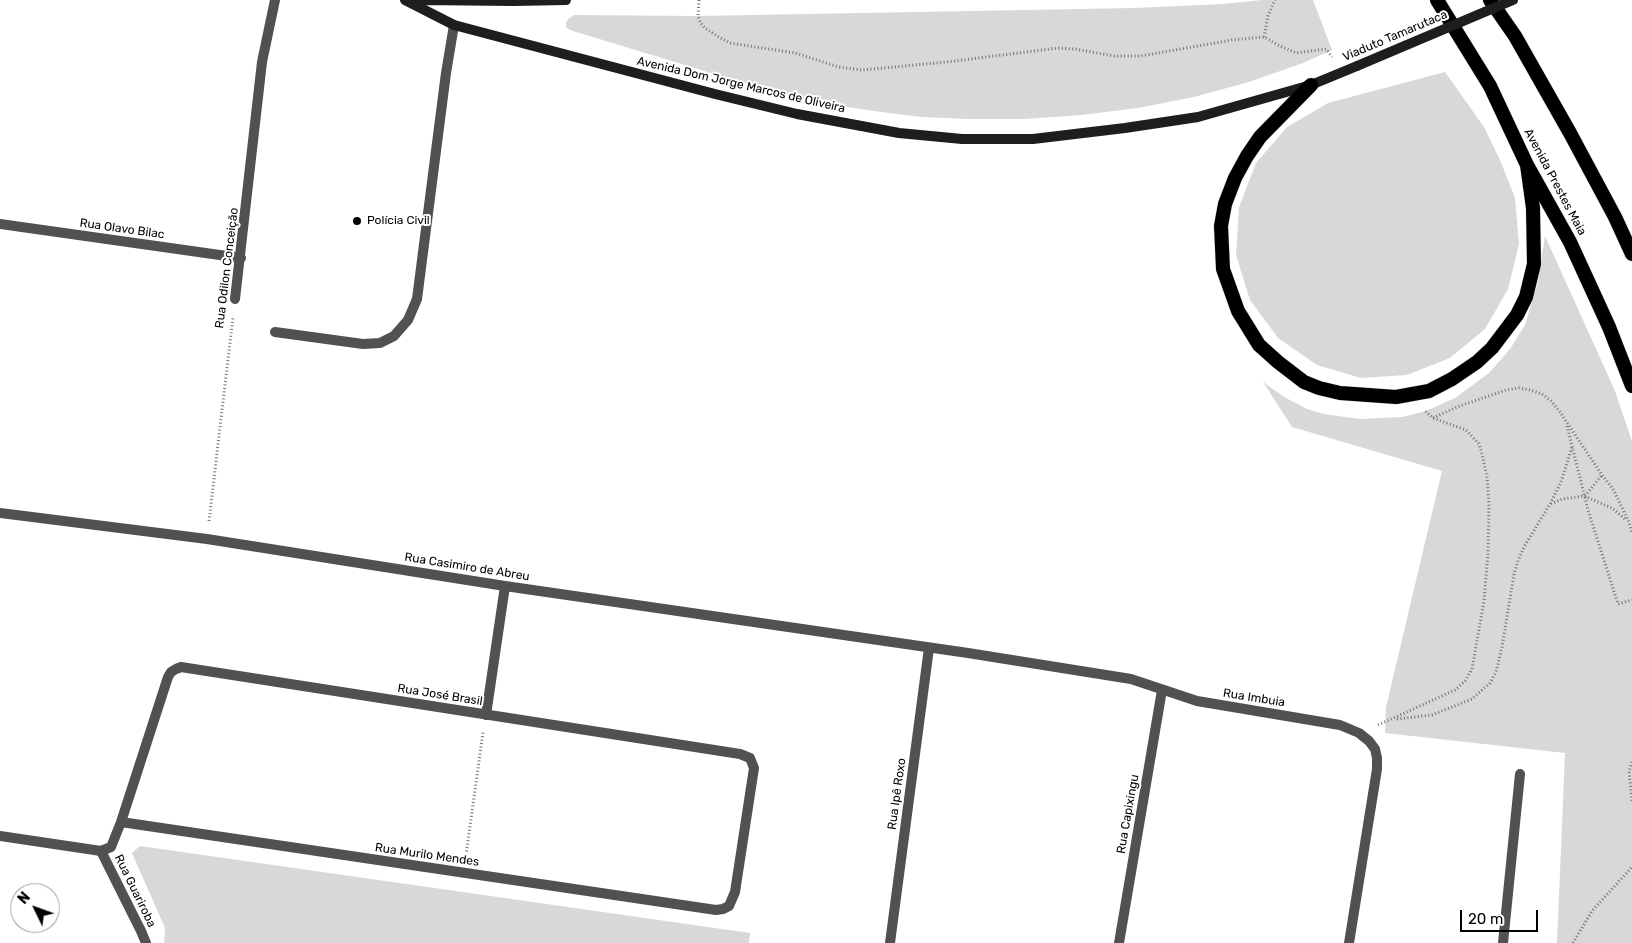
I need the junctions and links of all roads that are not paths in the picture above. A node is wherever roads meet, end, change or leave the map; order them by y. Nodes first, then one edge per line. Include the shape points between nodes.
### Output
1 (275, 0) edge
2 (405, 0) edge
3 (421, 0) edge
4 (566, 0) edge
5 (1436, 0) edge
6 (1490, 0) edge
7 (1513, 0) edge
8 (454, 25) junction
9 (1342, 72) joint
10 (1311, 85) junction
11 (1527, 165) junction
12 (0, 224) edge
13 (1632, 254) edge
14 (241, 258) junction
15 (235, 299) road end
16 (275, 332) dead end
17 (1632, 386) edge
18 (0, 512) edge
19 (505, 586) junction
20 (929, 648) junction
21 (1162, 690) junction
22 (486, 714) junction
23 (1520, 774) dead end
24 (121, 822) junction
25 (0, 836) edge
26 (101, 851) junction
27 (729, 906) joint
28 (146, 943) edge
29 (890, 943) edge
30 (1119, 943) edge
31 (1349, 943) edge
32 (1503, 943) edge

1 - 14 street, Rua Odilon Conceição via 262,62
2 - 8 main road, Avenida Dom Jorge Marcos de Oliveira
3 - 4 main road
5 - 11 highway, Avenida Prestes Maia via 1490,86
6 - 13 highway via 1515,36 1570,133
7 - 9 main road, Viaduto Tamarutaca, bridge
8 - 10 main road, Avenida Dom Jorge Marcos de Oliveira via 797,114 899,132 962,139 1033,139 1162,123 1222,111
8 - 16 street via 417,299 408,320 394,336 380,343 363,344
9 - 10 main road, Avenida Dom Jorge Marcos de Oliveira
10 - 11 highway via 1260,137 1247,156 1235,178 1221,226 1223,269 1238,311 1259,345 1304,382 1340,393 1411,396 1430,391 1452,379 1492,348 1517,315 1526,297 1534,264 1533,208
11 - 17 highway, Avenida Prestes Maia via 1570,242
12 - 14 street, Rua Olavo Bilac
14 - 15 street, Rua Odilon Conceição
18 - 19 street, Rua Casimiro de Abreu via 207,539
19 - 20 street, Rua Casimiro de Abreu
19 - 22 street
20 - 21 street, Rua Imbuia via 1130,679
20 - 29 street, Rua Ipê Roxo
21 - 30 street, Rua Capixingu
21 - 31 street, Rua Imbuia via 1197,701 1340,725 1369,741 1375,750 1377,769
22 - 24 street, Rua José Brasil via 188,668 176,669 168,678
22 - 27 street, Rua José Brasil via 750,758 754,774
23 - 32 street
24 - 26 street, Rua José Brasil via 111,847
24 - 27 street, Rua Murilo Mendes via 716,910
25 - 26 street
26 - 28 street, Rua Guariroba

